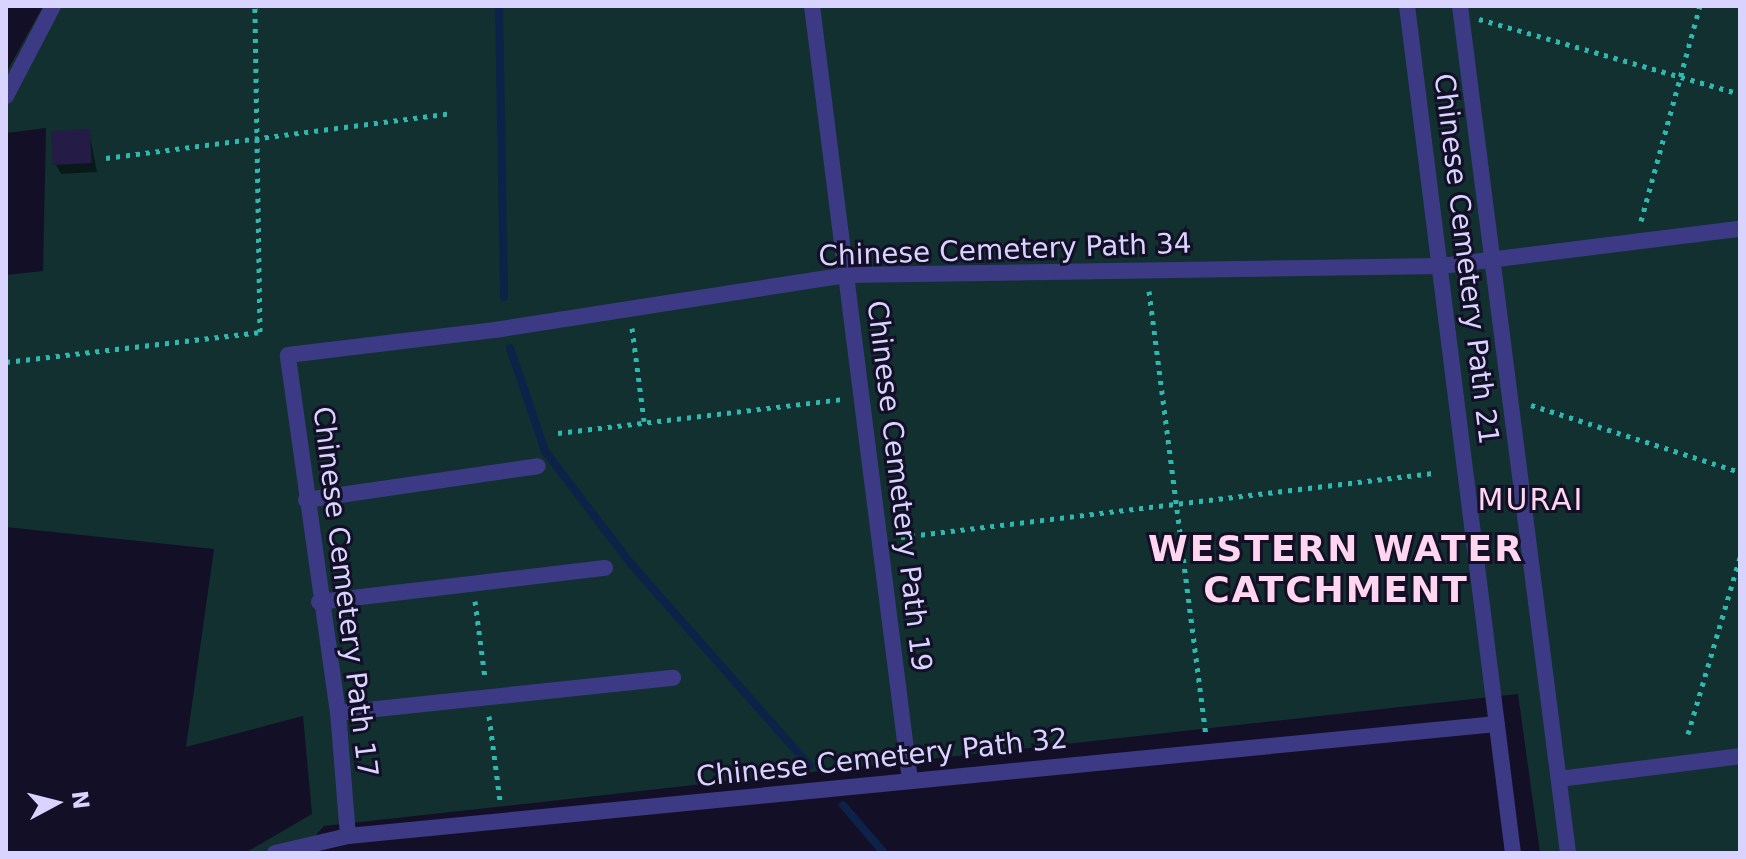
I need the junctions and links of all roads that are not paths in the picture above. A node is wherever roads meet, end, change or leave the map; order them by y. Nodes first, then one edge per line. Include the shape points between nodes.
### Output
1 (53, 6) edge
2 (812, 6) edge
3 (1407, 6) edge
4 (1460, 10) edge
5 (6, 96) edge
6 (1740, 229) edge
7 (1492, 259) junction
8 (1441, 266) junction
9 (846, 275) junction
10 (288, 355) joint
11 (538, 466) dead end
12 (306, 500) junction
13 (605, 568) dead end
14 (319, 602) junction
15 (673, 678) dead end
16 (338, 713) junction
17 (1497, 724) junction
18 (1740, 756) edge
19 (1559, 779) junction
20 (910, 781) junction
21 (348, 836) junction
22 (275, 853) edge
23 (1513, 853) edge
24 (1568, 853) edge

1 - 5 lane
2 - 9 lane, Chinese Cemetery Path 19
3 - 8 lane, Chinese Cemetery Path 21
4 - 7 lane
6 - 7 lane, Chinese Cemetery Path 34
7 - 8 lane, Chinese Cemetery Path 34
7 - 19 lane
8 - 9 lane, Chinese Cemetery Path 34
8 - 17 lane, Chinese Cemetery Path 21
9 - 10 lane, Chinese Cemetery Path 34 via 495,330
9 - 20 lane, Chinese Cemetery Path 19
10 - 12 lane, Chinese Cemetery Path 17
11 - 12 lane
12 - 14 lane, Chinese Cemetery Path 17
13 - 14 lane
14 - 16 lane, Chinese Cemetery Path 17
15 - 16 lane
16 - 21 lane, Chinese Cemetery Path 17
17 - 20 lane, Chinese Cemetery Path 32
17 - 23 lane, Chinese Cemetery Path 21
18 - 19 lane
19 - 24 lane
20 - 21 lane, Chinese Cemetery Path 32
21 - 22 lane, Chinese Cemetery Path 32

